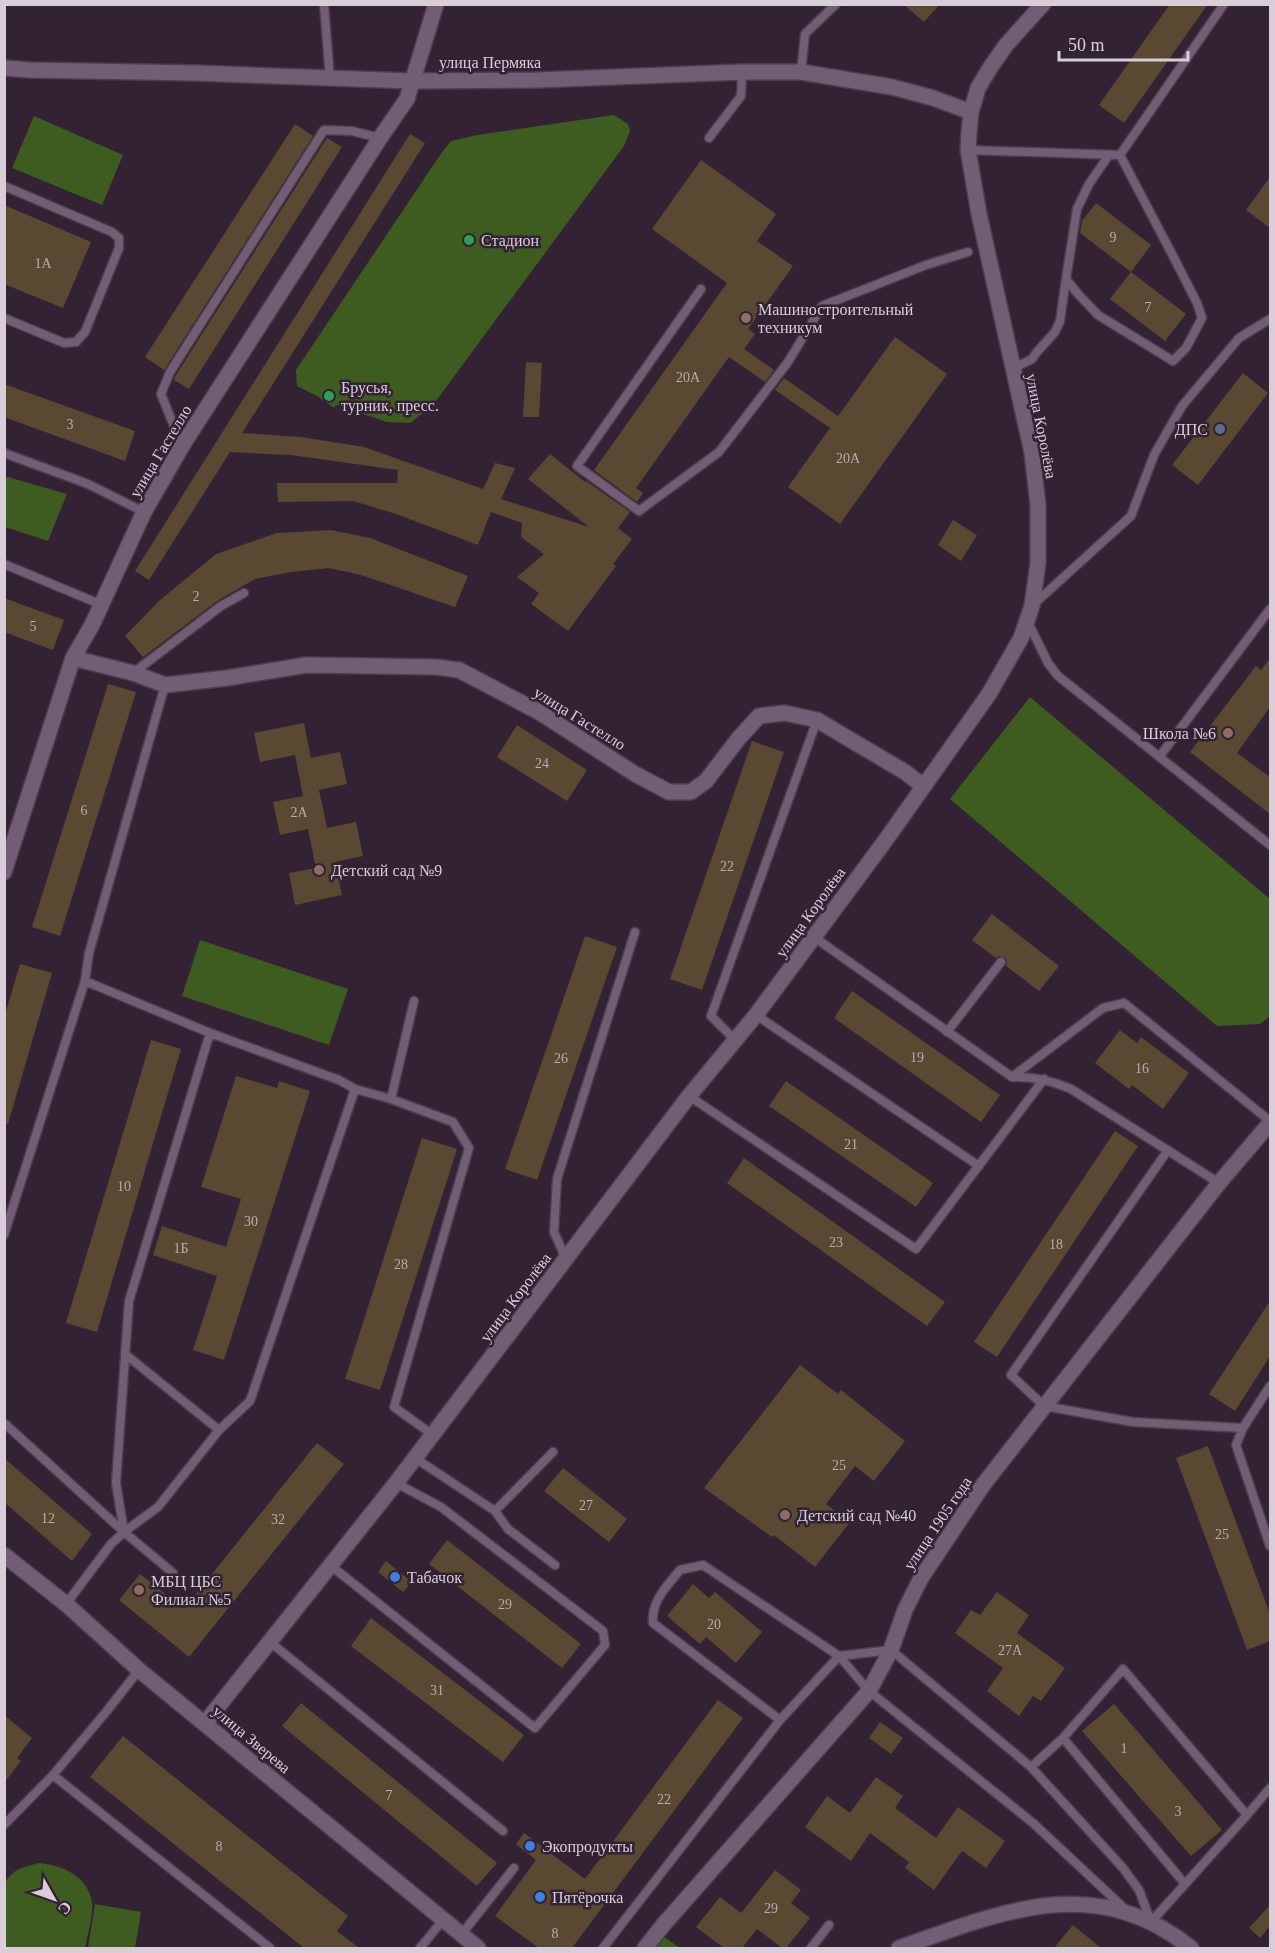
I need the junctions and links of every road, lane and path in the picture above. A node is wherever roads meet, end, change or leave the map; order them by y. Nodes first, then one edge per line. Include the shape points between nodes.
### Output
1 (324, 4) edge
2 (436, 4) edge
3 (836, 4) edge
4 (1043, 4) edge
5 (1224, 4) edge
6 (4, 68) edge
7 (742, 72) junction
8 (801, 72) junction
9 (330, 79) junction
10 (412, 81) junction
11 (971, 112) junction
12 (380, 138) junction
13 (709, 138) dead end
14 (968, 150) junction
15 (1109, 155) junction
16 (1120, 155) junction
17 (4, 186) edge
18 (968, 252) dead end
19 (1066, 279) junction
20 (701, 289) dead end
21 (4, 318) edge
22 (1270, 319) edge
23 (1012, 369) junction
24 (182, 446) junction
25 (4, 453) edge
26 (144, 512) junction
27 (4, 564) edge
28 (244, 593) dead end
29 (102, 605) junction
30 (1270, 609) edge
31 (1029, 613) junction
32 (72, 658) junction
33 (133, 673) junction
34 (165, 686) junction
35 (817, 720) junction
36 (1160, 756) junction
37 (923, 786) junction
38 (1270, 845) edge
39 (4, 872) edge
40 (635, 932) dead end
41 (814, 937) junction
42 (1001, 962) dead end
43 (85, 981) junction
44 (414, 1001) dead end
45 (756, 1016) junction
46 (947, 1032) junction
47 (210, 1033) junction
48 (735, 1040) junction
49 (1012, 1077) junction
50 (1044, 1079) junction
51 (355, 1089) junction
52 (689, 1095) junction
53 (391, 1099) junction
54 (1270, 1122) edge
55 (1168, 1150) junction
56 (979, 1166) junction
57 (1219, 1183) junction
58 (4, 1235) edge
59 (566, 1259) junction
60 (124, 1354) junction
61 (1270, 1386) edge
62 (1044, 1406) junction
63 (4, 1423) edge
64 (1243, 1428) junction
65 (219, 1430) junction
66 (433, 1435) junction
67 (553, 1452) dead end
68 (415, 1458) junction
69 (396, 1483) junction
70 (495, 1511) junction
71 (124, 1532) junction
72 (1270, 1546) edge
73 (4, 1555) edge
74 (330, 1565) junction
75 (555, 1565) dead end
76 (173, 1573) dead end
77 (66, 1604) junction
78 (270, 1642) junction
79 (891, 1650) junction
80 (838, 1656) junction
81 (139, 1670) junction
82 (869, 1691) junction
83 (780, 1720) junction
84 (205, 1723) junction
85 (1063, 1738) junction
86 (1031, 1767) junction
87 (53, 1775) junction
88 (1270, 1788) edge
89 (1248, 1815) junction
90 (4, 1825) edge
91 (503, 1831) dead end
92 (514, 1868) dead end
93 (1185, 1884) junction
94 (1128, 1912) junction
95 (443, 1920) junction
96 (1150, 1922) junction
97 (829, 1925) dead end
98 (461, 1935) junction
99 (270, 1948) edge
100 (420, 1948) edge
101 (478, 1948) edge
102 (603, 1948) edge
103 (645, 1948) edge
104 (811, 1948) edge
105 (899, 1948) edge
106 (1191, 1948) edge

1 - 9 lane
2 - 10 main road, улица Гастелло
3 - 8 lane via 805,34
4 - 11 main road, улица Королёва via 990,68 978,88
5 - 16 lane
6 - 9 main road, улица Пермяка
7 - 8 main road, улица Пермяка
7 - 10 main road, улица Пермяка
7 - 13 lane via 741,96
8 - 11 main road, улица Пермяка via 892,87
9 - 10 main road, улица Пермяка
10 - 12 main road, улица Гастелло via 407,99
11 - 14 main road, улица Королёва
12 - 24 main road, улица Гастелло
12 - 24 lane via 324,130 170,372 161,394
14 - 15 lane
14 - 23 main road, улица Королёва
15 - 16 lane
15 - 19 lane via 1077,209
16 - 19 lane via 1202,318 1186,348 1173,361 1098,315
17 - 21 lane via 119,238 85,332 76,342 64,343
18 - 20 lane via 822,306 788,362 719,452 639,511 577,466
19 - 23 lane via 1055,332 1032,359
22 - 31 lane via 1239,338 1182,406 1154,455 1131,516
23 - 31 main road, улица Королёва via 1032,453 1038,505 1038,563
24 - 26 main road, улица Гастелло
25 - 26 lane via 88,484
26 - 29 main road, улица Гастелло
27 - 29 lane
28 - 33 lane
29 - 32 main road, улица Гастелло
30 - 36 lane
31 - 36 lane via 1048,663 1058,676
31 - 37 main road, улица Королёва via 1021,638 989,694
32 - 33 main road
32 - 39 main road, улица Гастелло
33 - 34 main road
34 - 35 main road, улица Гастелло via 306,665 459,670 539,712 669,792 691,792 706,781 759,716 785,713
34 - 43 lane via 89,953
35 - 37 main road, улица Гастелло
35 - 48 lane via 711,1016
36 - 38 lane
37 - 41 main road, улица Королёва
40 - 59 lane via 557,1179 555,1232
41 - 45 main road, улица Королёва
41 - 46 lane
42 - 46 lane
43 - 47 lane
43 - 58 lane
44 - 53 lane
45 - 48 main road, улица Королёва
45 - 56 lane
46 - 49 lane
47 - 51 lane
47 - 60 lane via 129,1301
48 - 52 main road, улица Королёва
49 - 50 lane
49 - 54 lane via 1103,1008 1125,1003
50 - 55 lane via 1071,1089
50 - 56 lane
51 - 53 lane
51 - 65 lane via 250,1401
52 - 56 lane via 916,1249
52 - 59 main road, улица Королёва
53 - 66 lane via 453,1122 470,1148 394,1407
54 - 57 main road, улица 1905 года
55 - 57 lane
55 - 62 lane via 1011,1375
57 - 62 main road, улица 1905 года
59 - 66 main road, улица Королёва
60 - 65 lane
60 - 71 lane via 116,1483
61 - 64 lane
62 - 64 lane via 1133,1422
62 - 79 main road, улица 1905 года via 983,1485 921,1578
63 - 71 lane
64 - 72 lane via 1236,1445
65 - 71 lane via 158,1507
66 - 68 main road, улица Королёва
67 - 70 lane
68 - 69 main road, улица Королёва
68 - 70 lane
69 - 74 main road, улица Королёва
69 - 74 lane via 441,1508 603,1631 605,1645 535,1728
70 - 75 lane via 508,1528
71 - 76 lane
71 - 77 lane
73 - 77 main road, улица Зверева
74 - 78 main road, улица Королёва
77 - 81 main road, улица Зверева
78 - 84 main road, улица Королёва
78 - 91 lane
79 - 80 lane
79 - 82 main road, улица 1905 года
79 - 86 lane
80 - 82 lane
80 - 83 lane
80 - 83 lane via 703,1565 680,1570 655,1605 653,1623
81 - 84 main road, улица Зверева
81 - 87 lane
82 - 94 lane via 1033,1823
82 - 103 main road, улица 1905 года
83 - 102 lane
84 - 95 main road, улица Зверева
85 - 86 lane
85 - 89 lane via 1123,1669
85 - 93 lane
86 - 96 lane via 1123,1868 1139,1890
87 - 90 lane
87 - 99 lane
88 - 89 lane
89 - 93 lane
92 - 98 lane
93 - 96 lane
94 - 96 main road
94 - 105 main road via 1088,1905 1032,1907 985,1918
95 - 98 main road, улица Зверева
95 - 100 lane
96 - 106 main road
97 - 104 lane
98 - 101 main road, улица Зверева

